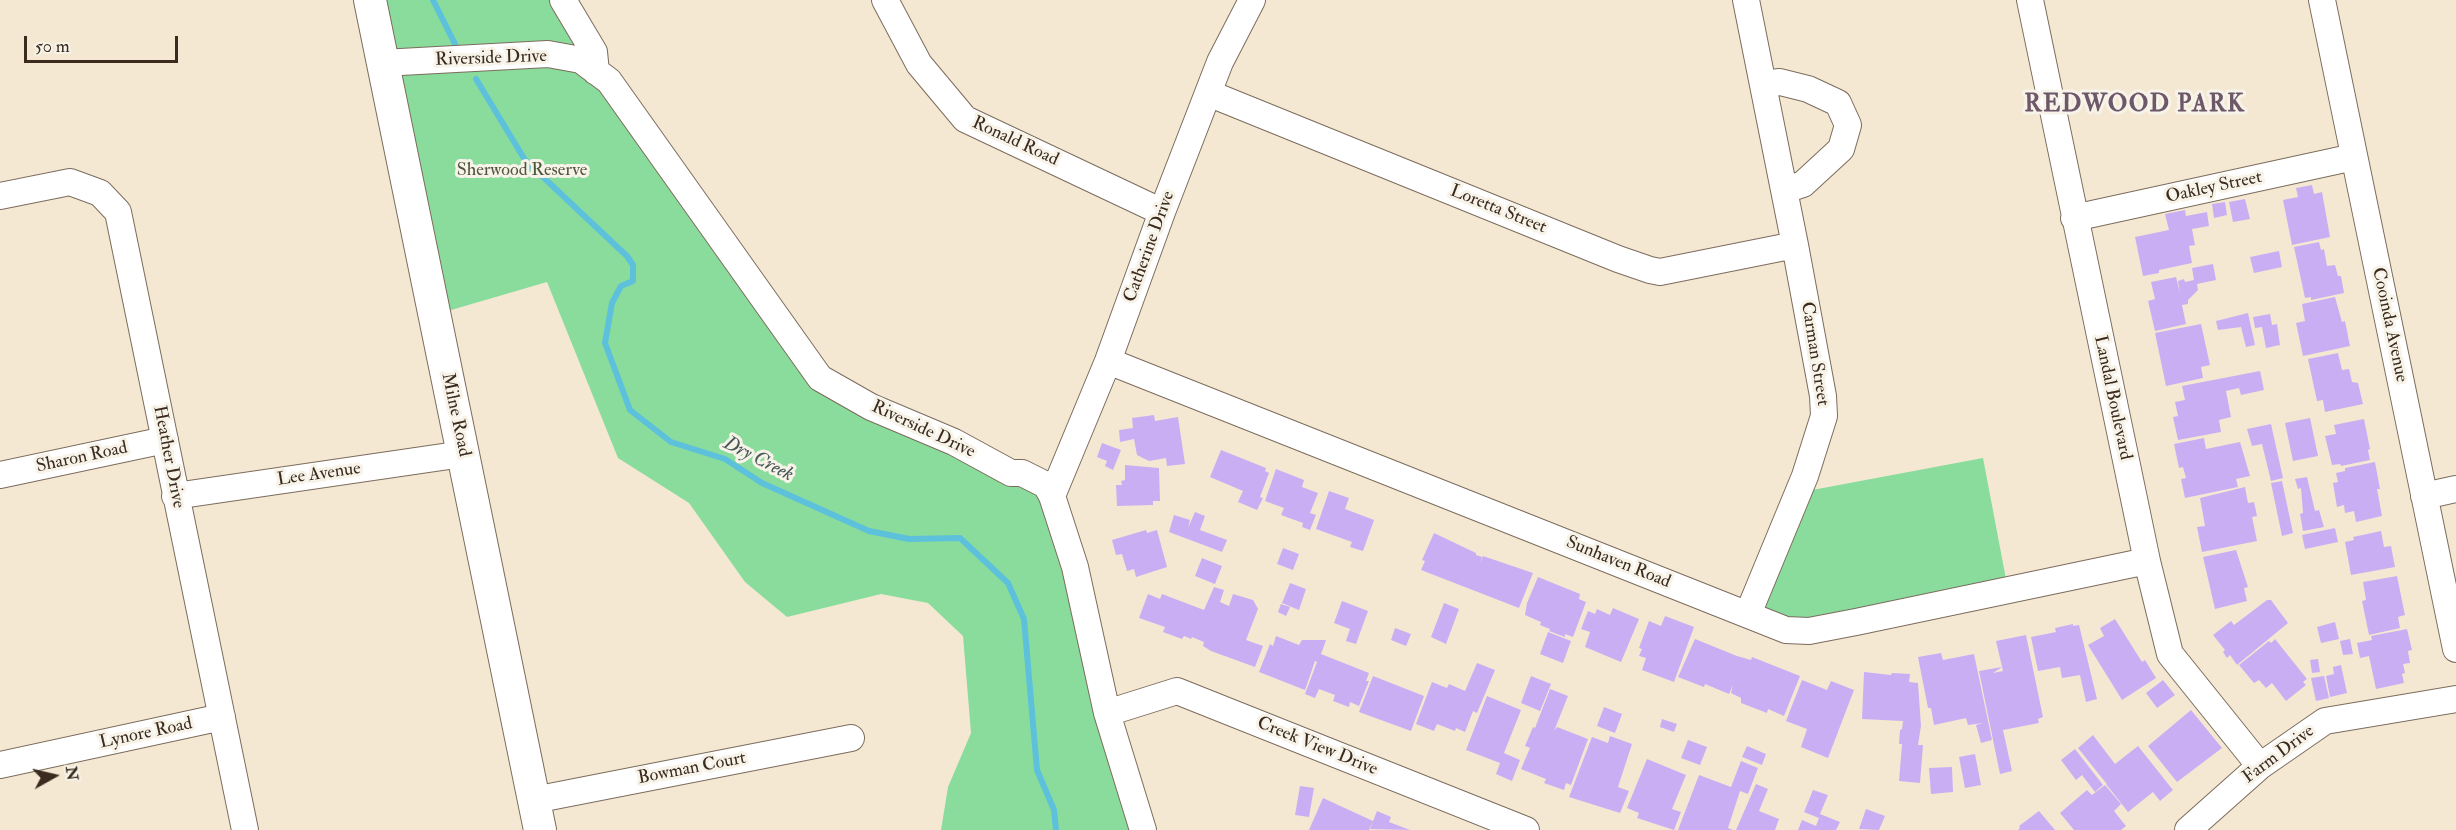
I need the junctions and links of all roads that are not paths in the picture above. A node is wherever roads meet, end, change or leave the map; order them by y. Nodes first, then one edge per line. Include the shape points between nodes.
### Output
1 (370, 0) edge
2 (563, 0) edge
3 (885, 0) edge
4 (1252, 0) edge
5 (1746, 0) edge
6 (2030, 0) edge
7 (2322, 0) edge
8 (382, 63) junction
9 (596, 72) junction
10 (1764, 84) junction
11 (1208, 93) junction
12 (2354, 157) junction
13 (1785, 190) junction
14 (0, 196) edge
15 (1162, 212) junction
16 (2074, 218) junction
17 (1795, 245) junction
18 (1108, 361) junction
19 (165, 440) junction
20 (463, 454) junction
21 (0, 476) edge
22 (2456, 489) edge
23 (175, 496) junction
24 (1052, 496) junction
25 (2424, 496) junction
26 (2147, 561) junction
27 (1749, 614) junction
28 (2456, 649) edge
29 (2456, 699) edge
30 (1107, 713) junction
31 (222, 717) junction
32 (850, 738) dead end
33 (0, 765) edge
34 (2260, 766) junction
35 (537, 815) edge
36 (244, 830) edge
37 (1143, 830) edge
38 (1526, 830) edge
39 (2188, 830) edge

1 - 8 main road, Milne Road
2 - 9 street via 594,52
3 - 15 street, Ronald Road via 918,64 965,119
4 - 11 street, Catherine Drive
5 - 10 street, Carman Street
6 - 16 street, Landal Boulevard
7 - 12 street, Cooinda Avenue
8 - 9 street, Riverside Drive via 548,54 581,60
8 - 20 main road, Milne Road
9 - 24 street, Riverside Drive via 609,81 636,117 820,378 871,407 954,442 1011,472 1046,484
10 - 13 street, Carman Street
10 - 13 street via 1789,84 1838,103 1848,125 1841,149 1803,184
11 - 15 street, Catherine Drive
11 - 17 street, Loretta Street via 1650,270 1660,272
12 - 16 street, Oakley Street
12 - 25 street, Cooinda Avenue
13 - 17 street, Carman Street
14 - 19 street, Heather Drive via 70,182 100,193 118,212
15 - 18 street, Catherine Drive
16 - 26 street, Landal Boulevard
17 - 27 street, Carman Street via 1824,416 1805,476
18 - 24 street, Catherine Drive
18 - 27 street, Sunhaven Road
19 - 21 street, Sharon Road
19 - 23 street, Heather Drive
20 - 23 street, Lee Avenue
20 - 35 main road, Milne Road
22 - 25 street
23 - 31 street, Heather Drive
24 - 30 street, Riverside Drive via 1075,567
25 - 28 street, Cooinda Avenue
26 - 27 street, Sunhaven Road via 1809,631 1786,630
26 - 34 street, Landal Boulevard via 2170,654
29 - 34 street, Farm Drive via 2325,721
30 - 37 street, Riverside Drive
30 - 38 street, Creek View Drive via 1177,691
31 - 33 street, Lynore Road
31 - 36 street, Heather Drive
32 - 35 street, Bowman Court
34 - 39 street, Farm Drive

